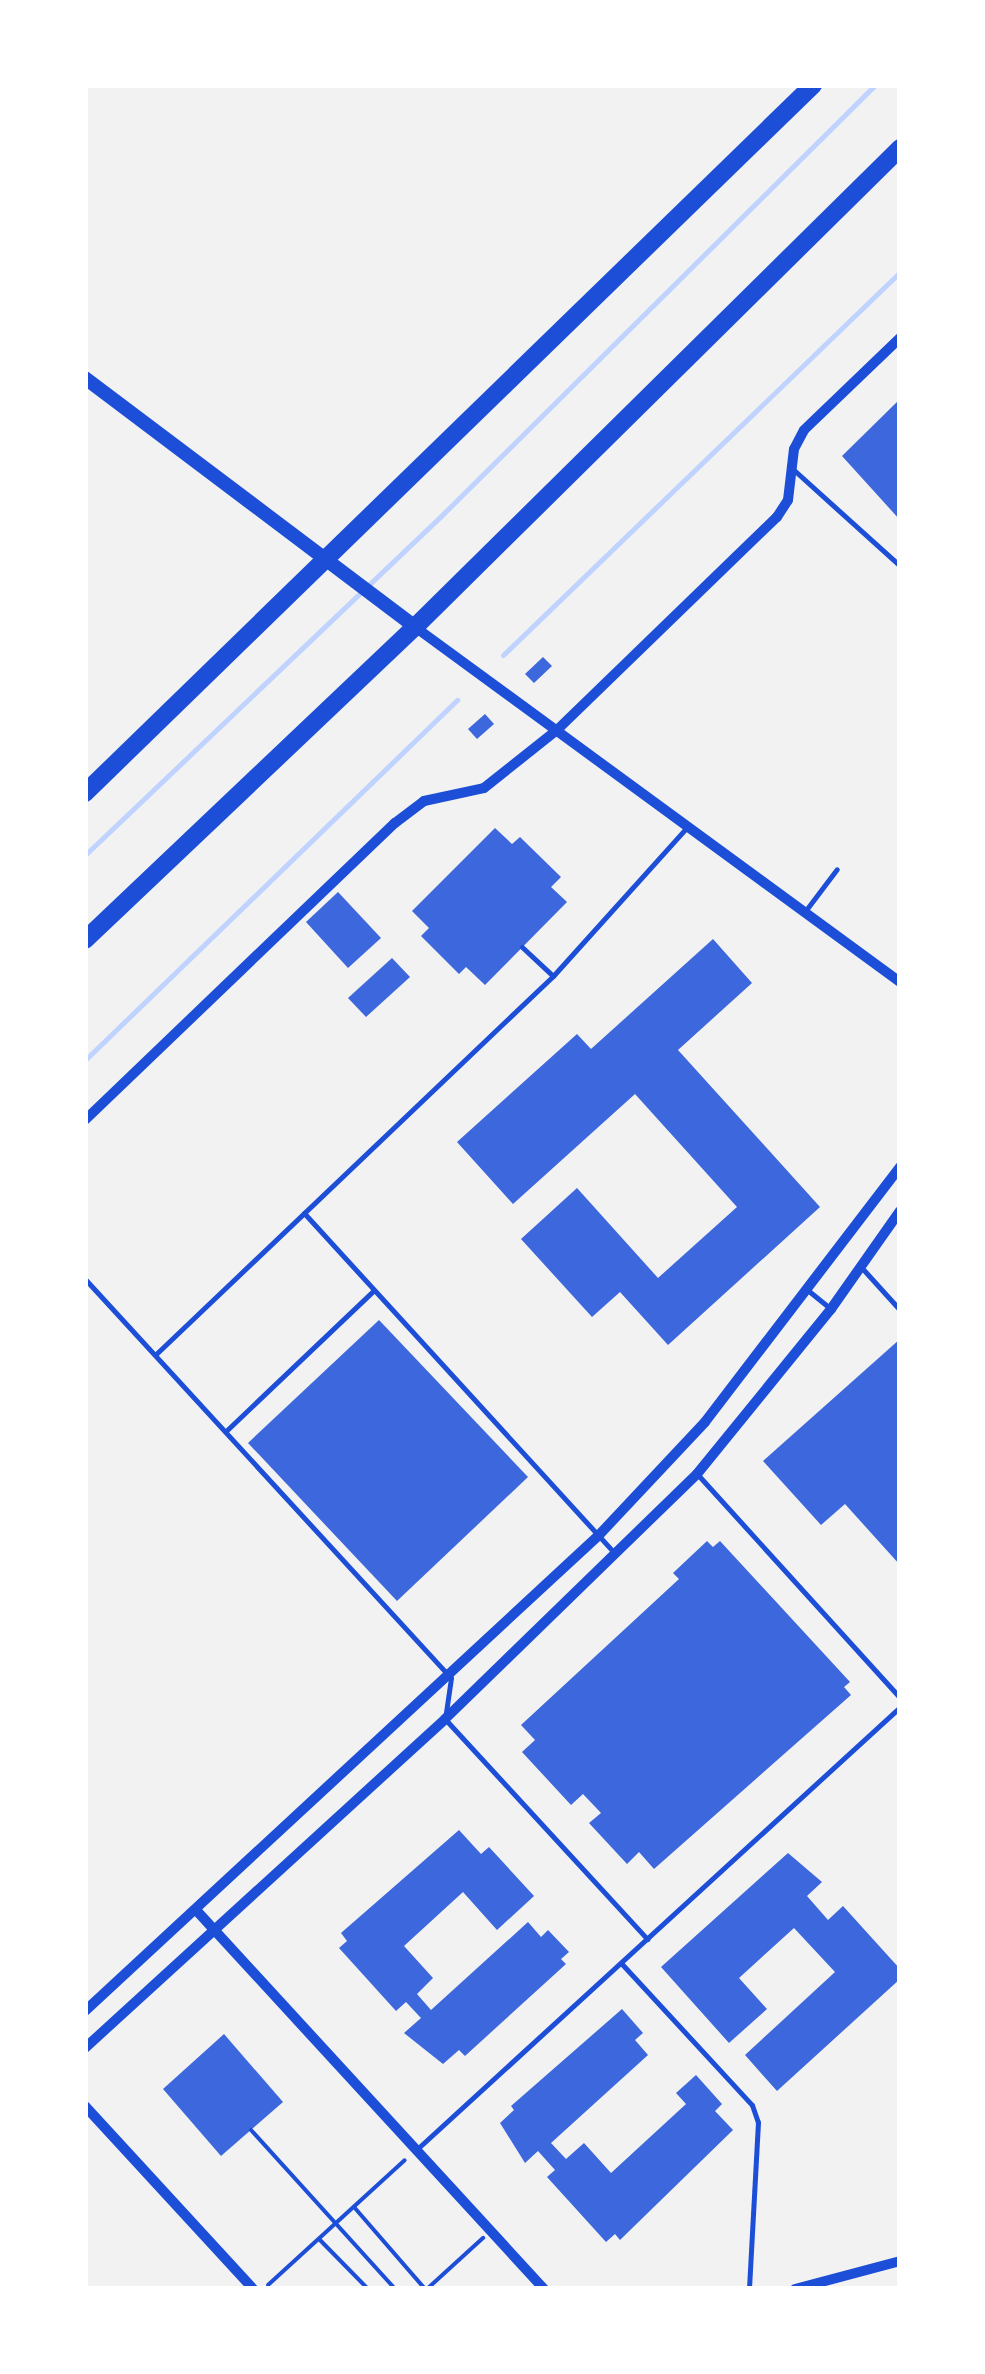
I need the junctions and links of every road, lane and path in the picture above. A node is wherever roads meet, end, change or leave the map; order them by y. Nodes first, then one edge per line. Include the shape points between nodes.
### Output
1 (813, 85) edge
2 (900, 148) edge
3 (900, 338) edge
4 (85, 378) edge
5 (792, 469) junction
6 (328, 564) junction
7 (900, 566) edge
8 (415, 627) junction
9 (556, 730) junction
10 (85, 793) edge
11 (687, 827) junction
12 (838, 869) dead end
13 (804, 912) junction
14 (85, 940) edge
15 (522, 947) dead end
16 (553, 976) junction
17 (900, 982) edge
18 (85, 1120) edge
19 (900, 1168) edge
20 (900, 1211) edge
21 (304, 1213) junction
22 (860, 1267) junction
23 (85, 1279) edge
24 (374, 1290) junction
25 (810, 1292) junction
26 (831, 1310) junction
27 (900, 1310) edge
28 (156, 1355) junction
29 (226, 1431) junction
30 (696, 1474) junction
31 (599, 1535) junction
32 (617, 1555) junction
33 (451, 1678) junction
34 (900, 1698) edge
35 (900, 1707) edge
36 (445, 1719) junction
37 (196, 1910) junction
38 (214, 1930) junction
39 (646, 1939) junction
40 (620, 1963) junction
41 (85, 2011) edge
42 (85, 2048) edge
43 (85, 2106) edge
44 (251, 2130) dead end
45 (416, 2150) junction
46 (354, 2207) junction
47 (335, 2224) junction
48 (490, 2232) junction
49 (318, 2239) junction
50 (900, 2261) edge
51 (246, 2287) edge
52 (263, 2289) edge
53 (368, 2289) edge
54 (395, 2289) edge
55 (426, 2289) edge
56 (544, 2289) edge
57 (749, 2289) edge
58 (795, 2289) edge

1 - 6 main road
2 - 8 main road
3 - 5 street via 804,430
4 - 6 street
5 - 7 lane
5 - 9 street via 788,500 778,516
6 - 8 street
6 - 10 main road
8 - 9 street
8 - 14 main road
9 - 11 street
9 - 18 street via 484,788 424,802 395,823
11 - 13 street
11 - 16 lane
12 - 13 lane
13 - 17 street
15 - 16 lane
16 - 21 lane
19 - 25 street
20 - 22 street
21 - 24 lane
21 - 28 lane
22 - 26 street
22 - 27 lane
23 - 28 lane
24 - 29 lane
24 - 31 lane
25 - 26 lane
25 - 31 street via 705,1422
26 - 30 street
28 - 29 lane
29 - 33 lane
30 - 32 street
30 - 34 lane
31 - 32 lane
31 - 33 street
32 - 36 street
33 - 36 lane
33 - 37 street
35 - 39 lane
36 - 38 street
36 - 39 lane
37 - 38 street
37 - 41 street
38 - 42 street
38 - 45 street
39 - 40 lane
40 - 45 lane
40 - 57 lane via 752,2105 758,2122
43 - 51 street
44 - 47 path
45 - 46 path
45 - 48 street
46 - 47 path
46 - 55 path
47 - 49 path
47 - 54 path
48 - 55 path
48 - 56 street
49 - 52 path
49 - 53 path
50 - 58 street

